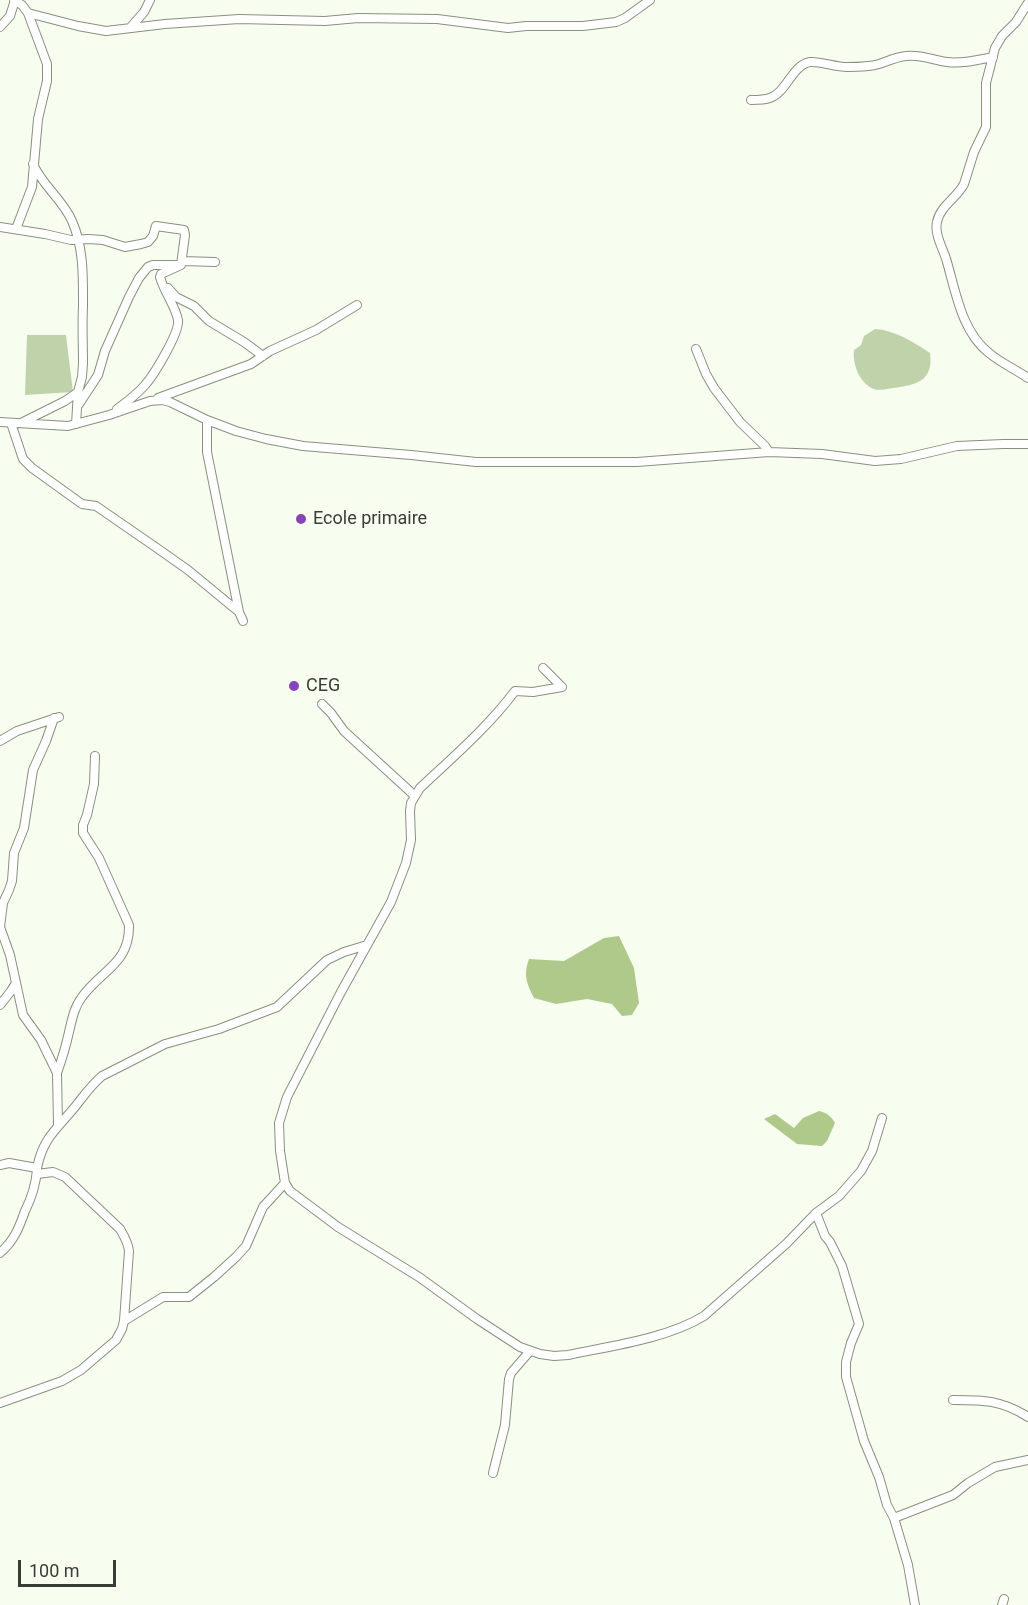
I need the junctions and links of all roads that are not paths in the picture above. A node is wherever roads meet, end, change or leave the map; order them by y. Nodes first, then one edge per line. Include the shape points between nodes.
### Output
1 (150, 0) edge
2 (650, 0) edge
3 (19, 1) edge
4 (1028, 3) edge
5 (28, 12) junction
6 (0, 27) edge
7 (130, 28) junction
8 (993, 57) junction
9 (751, 100) dead end
10 (33, 164) junction
11 (0, 227) edge
12 (16, 229) junction
13 (80, 240) junction
14 (215, 262) dead end
15 (182, 263) junction
16 (161, 282) junction
17 (357, 305) dead end
18 (696, 349) dead end
19 (263, 356) junction
20 (1028, 378) edge
21 (78, 392) junction
22 (150, 401) junction
23 (77, 407) junction
24 (109, 415) junction
25 (207, 420) junction
26 (0, 422) edge
27 (15, 423) junction
28 (75, 424) junction
29 (1028, 444) edge
30 (769, 452) junction
31 (239, 612) junction
32 (243, 621) dead end
33 (543, 668) dead end
34 (322, 704) dead end
35 (0, 741) edge
36 (95, 756) dead end
37 (415, 796) junction
38 (0, 927) edge
39 (367, 945) junction
40 (16, 983) junction
41 (0, 1005) edge
42 (57, 1073) junction
43 (882, 1118) dead end
44 (58, 1125) junction
45 (0, 1165) edge
46 (37, 1171) junction
47 (285, 1183) junction
48 (816, 1213) junction
49 (0, 1253) edge
50 (124, 1321) junction
51 (530, 1351) junction
52 (953, 1400) dead end
53 (0, 1403) edge
54 (1028, 1417) edge
55 (1028, 1460) edge
56 (493, 1473) dead end
57 (894, 1518) junction
58 (913, 1595) junction
59 (907, 1605) edge
60 (915, 1605) edge

1 - 7 street
2 - 7 street via 616,22 582,26 508,28 463,21 380,18 239,19
3 - 5 street
3 - 6 street
4 - 8 street via 1002,36
5 - 7 street via 95,30
5 - 10 street via 47,64
8 - 9 street via 949,63 917,55 863,67 812,62 801,66 771,98
8 - 20 street via 986,83 986,128 964,184 942,211 936,228 970,330 988,353
10 - 12 street via 32,187
10 - 13 street via 71,218
11 - 12 street
12 - 13 street
13 - 15 street via 95,239 125,247 151,239 156,226 184,230
13 - 21 street via 83,363
14 - 15 street
15 - 16 street via 160,274
15 - 23 street via 153,265 139,278 98,375
16 - 19 street via 209,321
16 - 24 street via 178,328 146,384
17 - 19 street
18 - 30 street via 714,388
19 - 22 street
21 - 23 street
21 - 27 street
22 - 24 street
22 - 25 street via 170,402
23 - 28 street
24 - 28 street
25 - 30 street via 256,437 303,446 476,462 637,462
25 - 31 street via 207,452
26 - 27 street
27 - 28 street
27 - 31 street via 23,459 32,468 82,504 96,506 154,546
29 - 30 street via 957,447 875,461
31 - 32 street
33 - 37 street via 562,687 515,691
34 - 37 street via 344,731
35 - 38 street via 56,717 33,770 24,828 14,853 12,881 3,903
36 - 42 street via 94,784 83,833 102,864 129,925 128,943 77,1005
37 - 39 street via 411,803 411,840 406,863 391,902
38 - 40 street
39 - 44 street via 327,960 278,1007 165,1044 102,1076
39 - 47 street via 287,1097 279,1123
40 - 41 street
40 - 42 street via 23,1015
42 - 44 street
43 - 48 street via 861,1171 839,1196
44 - 46 street via 46,1142
45 - 46 street via 9,1162
46 - 49 street via 18,1231
46 - 50 street via 65,1177 120,1229 129,1251
47 - 50 street via 263,1207 246,1246 229,1264 189,1297 163,1297
47 - 51 street via 296,1197 338,1227
48 - 51 street via 786,1244 689,1325 662,1335 567,1355
48 - 57 street via 842,1266 859,1324 846,1362 846,1377 864,1440
50 - 53 street via 116,1340 81,1370 62,1381
51 - 56 street via 509,1379 505,1425
52 - 54 street via 987,1400
55 - 57 street via 995,1467 953,1495
57 - 58 street
58 - 59 street
58 - 60 street

